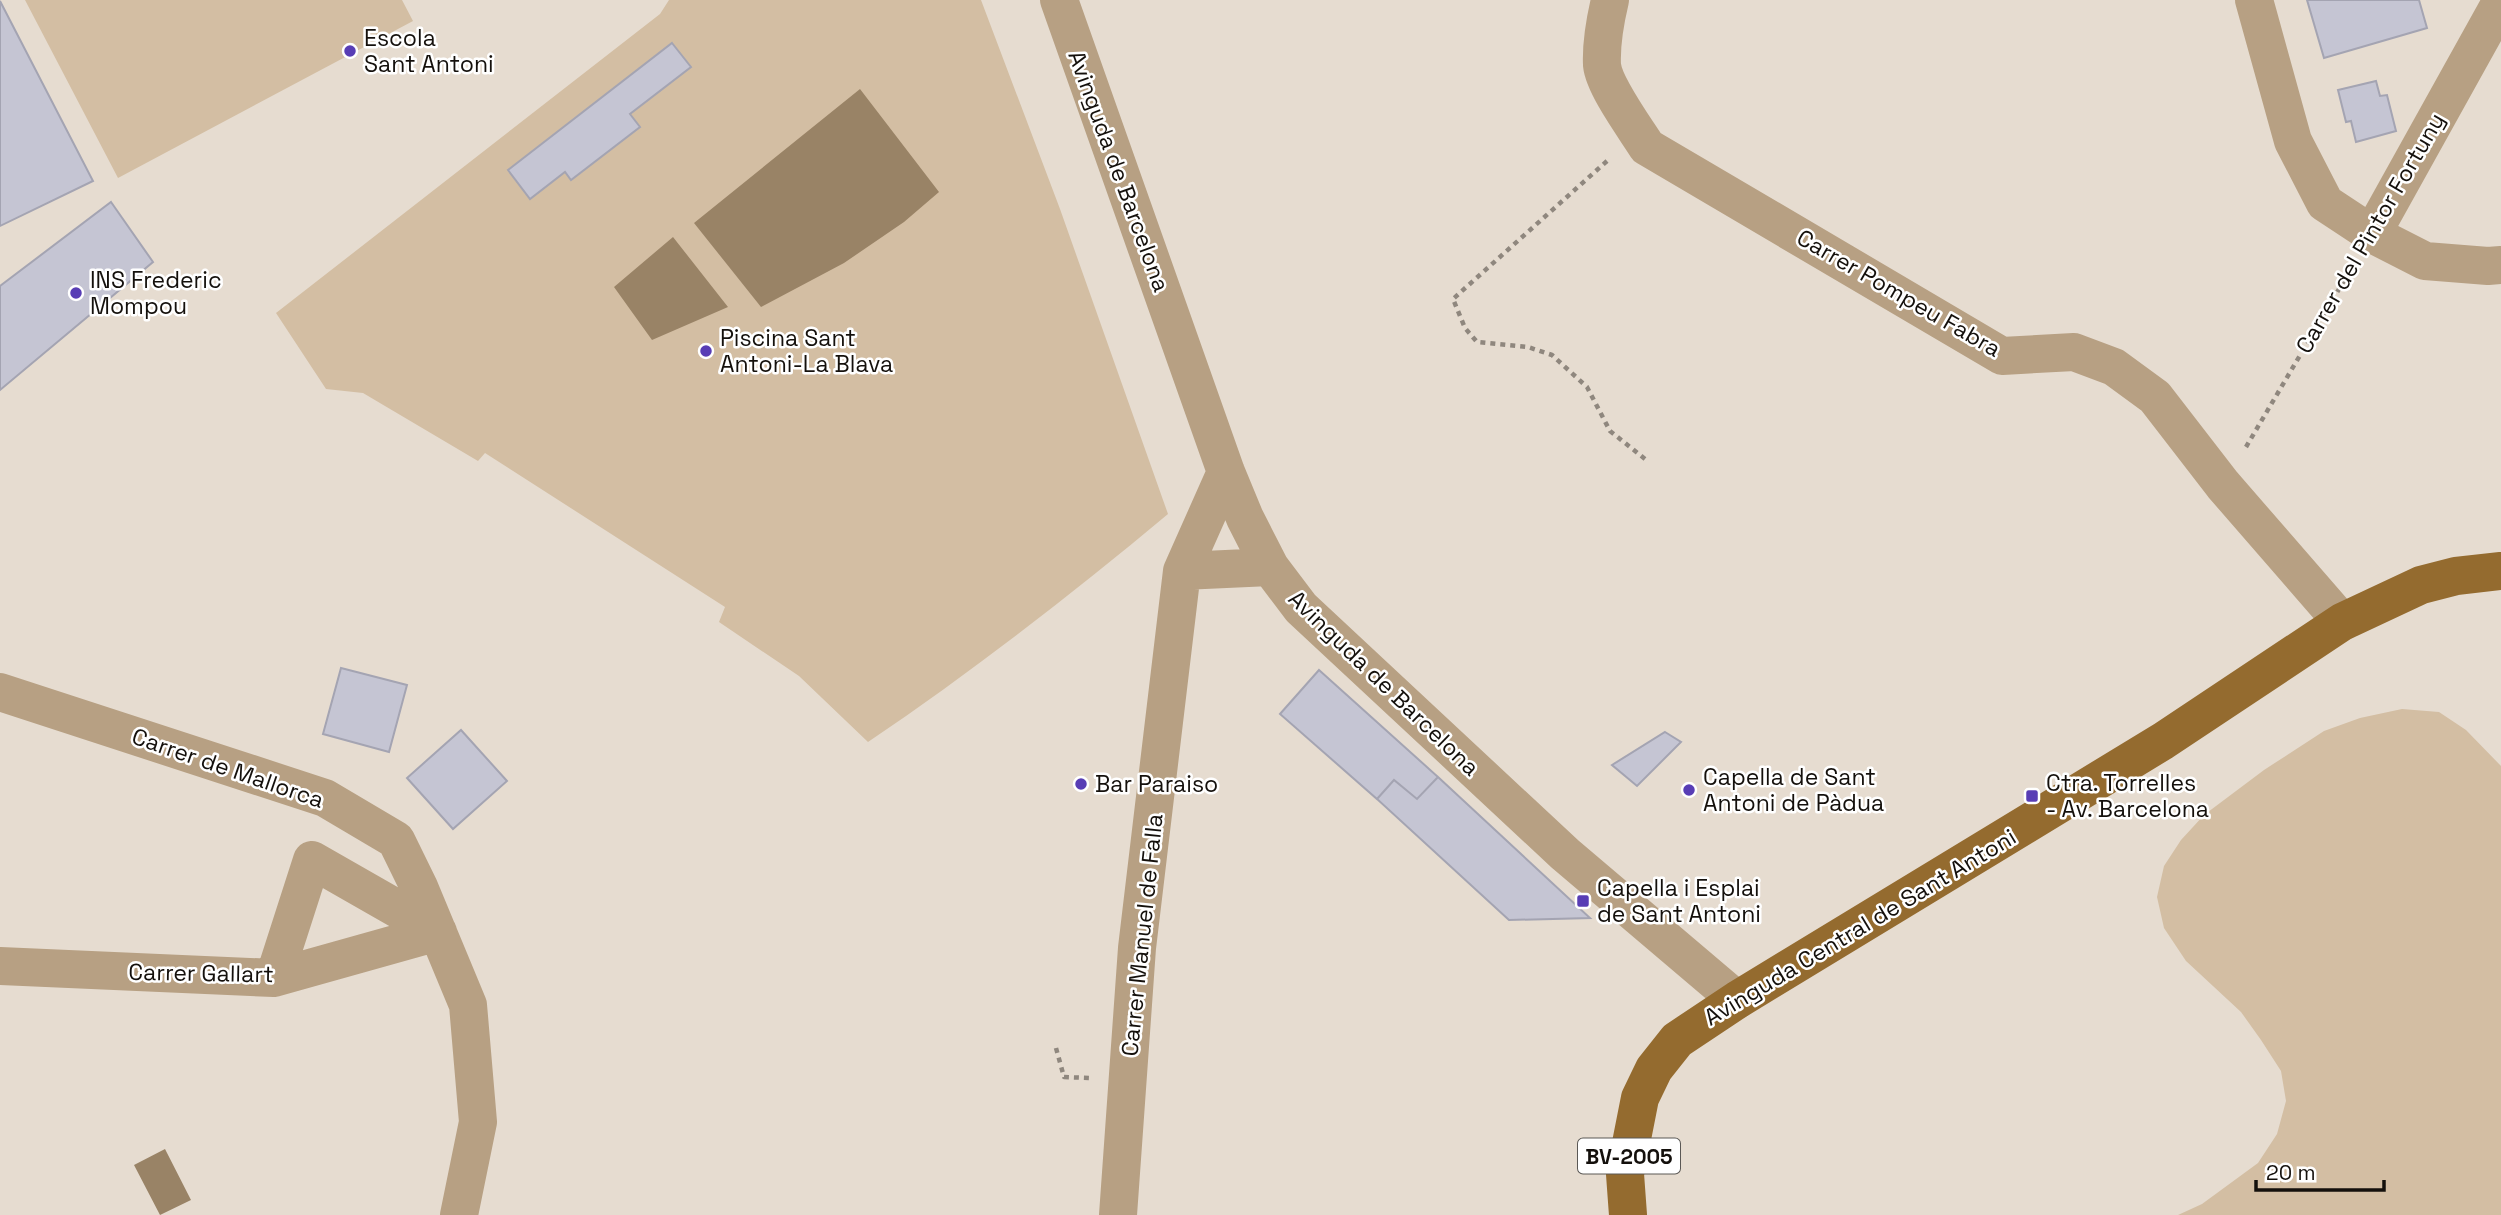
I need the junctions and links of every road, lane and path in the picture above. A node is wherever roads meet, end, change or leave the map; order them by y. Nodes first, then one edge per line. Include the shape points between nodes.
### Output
1 (1059, 0) edge
2 (1610, 0) edge
3 (2254, 0) edge
4 (2501, 2) edge
5 (1639, 133) junction
6 (2372, 234) junction
7 (2501, 265) edge
8 (2244, 450) dead end
9 (1644, 460) dead end
10 (1226, 471) junction
11 (1270, 567) junction
12 (2501, 570) edge
13 (1182, 571) junction
14 (2342, 622) junction
15 (0, 692) edge
16 (438, 932) junction
17 (0, 966) edge
18 (274, 978) junction
19 (1737, 1000) junction
20 (1056, 1048) dead end
21 (1064, 1077) dead end
22 (459, 1215) edge
23 (1118, 1215) edge
24 (1628, 1215) edge

1 - 10 street, Avinguda de Barcelona
2 - 5 street, Carrer Pompeu Fabra via 1602,68
3 - 6 street via 2293,141 2325,203
4 - 6 street, Carrer del Pintor Fortuny
5 - 9 path via 1453,299 1465,328 1477,342 1528,347 1552,355 1587,387 1610,431
5 - 14 street, Carrer Pompeu Fabra via 1647,146 2002,356 2074,352 2114,367 2155,397 2223,485
6 - 7 street via 2425,261
6 - 8 path, Carrer del Pintor Fortuny
10 - 11 street, Avinguda de Barcelona
10 - 13 street, Carrer Manuel de Falla
11 - 13 street
11 - 19 street, Avinguda de Barcelona via 1301,608 1564,854
12 - 14 main road, Avinguda Central de Sant Antoni / BV-2005 via 2421,585
13 - 23 street, Carrer Manuel de Falla via 1137,948
14 - 19 main road, Avinguda Central de Sant Antoni / BV-2005 via 2163,741
15 - 16 street, Carrer de Mallorca via 325,798 396,840
16 - 18 street, Carrer Gallart
16 - 18 street via 313,860
16 - 22 street, Carrer de Mallorca via 468,1005 478,1122
17 - 18 street, Carrer Gallart
19 - 24 main road, Avinguda Central de Sant Antoni / BV-2005 via 1677,1040 1654,1069 1640,1098 1625,1174
20 - 21 path

